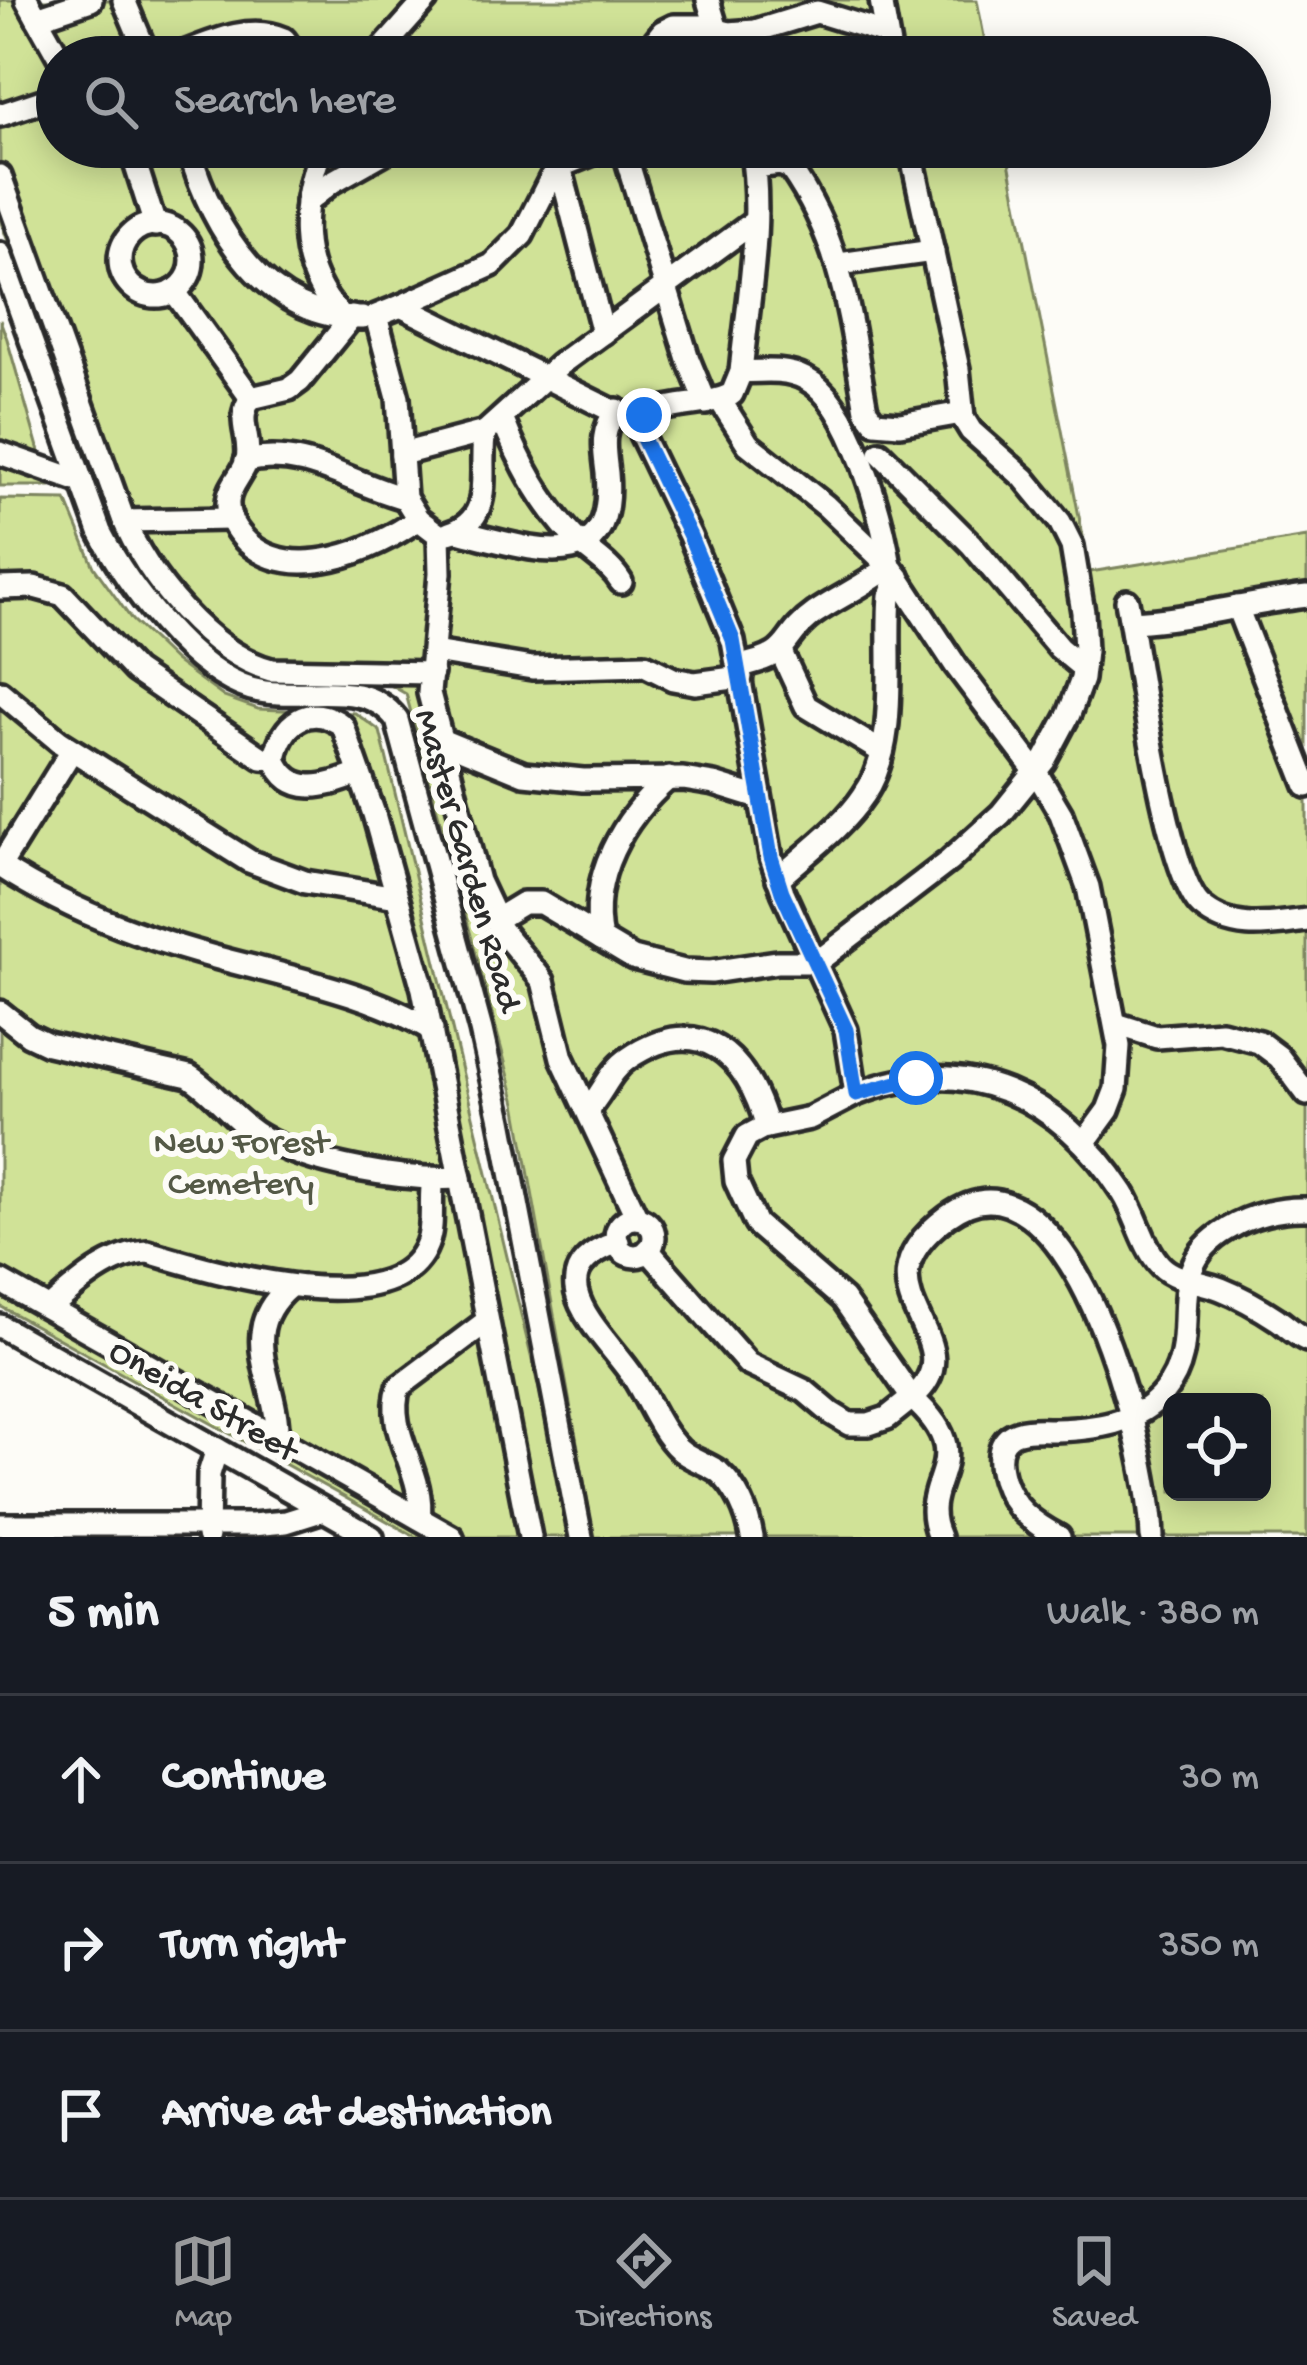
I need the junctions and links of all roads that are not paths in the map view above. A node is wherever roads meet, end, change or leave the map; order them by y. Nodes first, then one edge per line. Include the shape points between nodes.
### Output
1 (91, 0) edge
2 (124, 0) edge
3 (425, 0) edge
4 (708, 0) edge
5 (880, 0) edge
6 (32, 9) edge
7 (717, 32) junction
8 (885, 33) junction
9 (47, 36) edge
10 (139, 36) edge
11 (233, 36) edge
12 (272, 36) edge
13 (393, 36) edge
14 (659, 36) edge
15 (718, 36) edge
16 (886, 36) edge
17 (36, 103) edge
18 (0, 115) edge
19 (137, 168) edge
20 (196, 168) edge
21 (316, 168) edge
22 (347, 168) edge
23 (555, 168) edge
24 (561, 168) edge
25 (629, 168) edge
26 (753, 168) edge
27 (790, 168) edge
28 (915, 168) edge
29 (0, 176) edge
30 (307, 202) junction
31 (755, 221) junction
32 (155, 225) junction
33 (933, 251) junction
34 (0, 254) edge
35 (839, 263) junction
36 (666, 286) junction
37 (174, 291) junction
38 (401, 306) junction
39 (346, 316) junction
40 (376, 316) junction
41 (603, 333) junction
42 (741, 372) junction
43 (544, 379) junction
44 (251, 398) junction
45 (713, 401) junction
46 (962, 412) junction
47 (626, 416) junction
48 (872, 418) junction
49 (900, 424) junction
50 (844, 425) junction
51 (483, 435) junction
52 (881, 449) junction
53 (0, 453) edge
54 (403, 454) junction
55 (253, 455) junction
56 (864, 477) junction
57 (82, 482) junction
58 (405, 498) junction
59 (230, 519) junction
60 (418, 519) junction
61 (124, 521) junction
62 (604, 522) junction
63 (448, 533) junction
64 (582, 547) junction
65 (894, 572) junction
66 (0, 588) edge
67 (1307, 596) edge
68 (1237, 608) junction
69 (781, 652) junction
70 (433, 663) junction
71 (1083, 668) junction
72 (740, 672) junction
73 (0, 692) edge
74 (441, 740) junction
75 (72, 750) junction
76 (882, 752) junction
77 (275, 759) junction
78 (1036, 772) junction
79 (358, 774) junction
80 (669, 778) junction
81 (1307, 786) edge
82 (759, 798) junction
83 (3, 875) edge
84 (778, 879) junction
85 (398, 897) junction
86 (495, 920) junction
87 (1307, 920) edge
88 (601, 939) junction
89 (818, 962) junction
90 (0, 1012) edge
91 (1116, 1024) junction
92 (432, 1030) junction
93 (856, 1094) junction
94 (1307, 1094) edge
95 (586, 1109) junction
96 (767, 1127) junction
97 (1084, 1143) junction
98 (460, 1178) junction
99 (433, 1179) junction
100 (1307, 1209) edge
101 (637, 1218) junction
102 (617, 1242) junction
103 (648, 1250) junction
104 (1187, 1279) junction
105 (0, 1281) edge
106 (289, 1287) junction
107 (50, 1308) junction
108 (487, 1321) junction
109 (2, 1330) edge
110 (1307, 1340) edge
111 (912, 1399) junction
112 (1130, 1417) junction
113 (278, 1437) junction
114 (217, 1448) junction
115 (324, 1510) junction
116 (419, 1518) junction
117 (0, 1525) edge
118 (208, 1531) edge
119 (447, 1536) edge
120 (372, 1537) edge
121 (530, 1537) edge
122 (581, 1537) edge
123 (752, 1537) edge
124 (939, 1537) edge
125 (1059, 1537) edge
126 (1152, 1537) edge

1 - 6 street
2 - 10 street
3 - 13 street
4 - 7 street
5 - 8 street
6 - 9 street
7 - 8 street via 755,31 817,12
7 - 14 street via 674,26
7 - 15 street
8 - 16 street
11 - 12 street
17 - 18 street
19 - 32 street
20 - 39 street via 216,219 247,264 296,302
21 - 30 street
22 - 30 street
23 - 38 street via 522,235 492,265
24 - 41 street
25 - 36 street
26 - 31 street
27 - 35 street
28 - 33 street
29 - 61 street
30 - 39 street via 305,250 321,290
31 - 36 street
31 - 42 street
32 - 37 street via 181,234 191,255
32 - 37 street via 130,235 120,267 143,294
33 - 35 street
33 - 46 street
34 - 57 street, Master Garden Road
35 - 48 street
36 - 41 street
36 - 45 street
37 - 44 street
38 - 40 street
38 - 43 street
39 - 40 street
39 - 44 street via 300,381
40 - 54 street
41 - 43 street
42 - 45 street via 732,394
42 - 50 street via 802,376 829,396
43 - 47 street
43 - 51 street
44 - 55 street via 241,424
45 - 47 street
45 - 65 street via 748,444
46 - 49 street
46 - 71 street via 971,431 1048,505 1072,546
47 - 62 street via 605,424
47 - 72 street via 716,595
48 - 49 street
48 - 50 street
48 - 52 street
49 - 52 street
50 - 56 street
51 - 54 street
51 - 63 street via 481,506
51 - 64 street
52 - 56 street
52 - 71 street
53 - 57 street
54 - 58 street
55 - 58 street via 303,460
55 - 59 street via 231,487
56 - 65 street
57 - 122 street, Master Garden Road via 118,567 205,662 266,692 366,694 397,721 486,1052
58 - 60 street
59 - 60 street via 268,558 300,563 383,539
59 - 61 street
60 - 63 street
61 - 70 street via 186,611 252,664 271,670
62 - 64 street
62 - 64 street via 618,577
63 - 64 street via 551,550
63 - 70 street
65 - 69 street via 805,622
65 - 76 street
65 - 78 street
66 - 77 street via 63,595 135,671 234,741
67 - 68 street
68 - 81 street
68 - 87 street via 1206,616 1129,612 1155,758 1185,885 1200,905 1240,926
69 - 72 street
69 - 76 street via 806,706
70 - 72 street via 645,665 695,682
70 - 74 street via 429,693
71 - 78 street via 1069,714
72 - 82 street
73 - 75 street
74 - 80 street via 524,774
74 - 86 street
75 - 83 street via 0,866
75 - 85 street via 262,867 333,889
76 - 84 street via 855,807
77 - 79 street via 300,786
77 - 79 street via 292,721 322,715 343,726
78 - 89 street via 978,836
78 - 91 street via 1078,855
79 - 85 street
80 - 82 street
80 - 88 street via 607,862 597,896
82 - 84 street
83 - 92 street via 136,934 318,984
84 - 89 street
85 - 92 street
86 - 88 street via 523,903 541,903
86 - 95 street via 543,981 562,1058
88 - 89 street via 633,958 684,971
89 - 93 street via 846,1030
90 - 99 street via 48,1044 189,1076 284,1147
91 - 94 street via 1157,1037 1221,1032 1258,1042
91 - 97 street via 1116,1089
92 - 98 street
93 - 96 street via 811,1118
93 - 97 street via 891,1082 961,1078 1033,1101
95 - 96 street via 627,1060 676,1038 697,1038 743,1070
95 - 101 street
96 - 111 street via 747,1136 734,1161 744,1205 859,1317
97 - 104 street via 1132,1207 1159,1264
98 - 99 street
98 - 108 street
99 - 106 street via 427,1245 402,1271 363,1287
100 - 104 street via 1256,1216 1218,1234
101 - 102 street via 621,1225
101 - 103 street via 652,1227
102 - 103 street via 630,1255
102 - 123 street via 580,1272 578,1305 679,1449 738,1495
103 - 111 street via 748,1364 849,1424 886,1418
104 - 110 street via 1260,1308
104 - 112 street via 1176,1373
105 - 107 street
106 - 107 street via 130,1253
106 - 113 street via 262,1324
107 - 113 street
108 - 116 street via 399,1387 395,1413 422,1502
108 - 121 street
109 - 114 street, Oneida Street
111 - 112 street via 925,1388 932,1351 907,1288 909,1257 948,1216 986,1201 1018,1209 1070,1266 1110,1344
111 - 124 street via 946,1443 933,1512
112 - 125 street via 1012,1434 1003,1443 1011,1497
112 - 126 street
113 - 116 street
114 - 115 street, Oneida Street
114 - 118 street
115 - 118 street
115 - 120 street, Oneida Street
116 - 119 street
117 - 118 street

